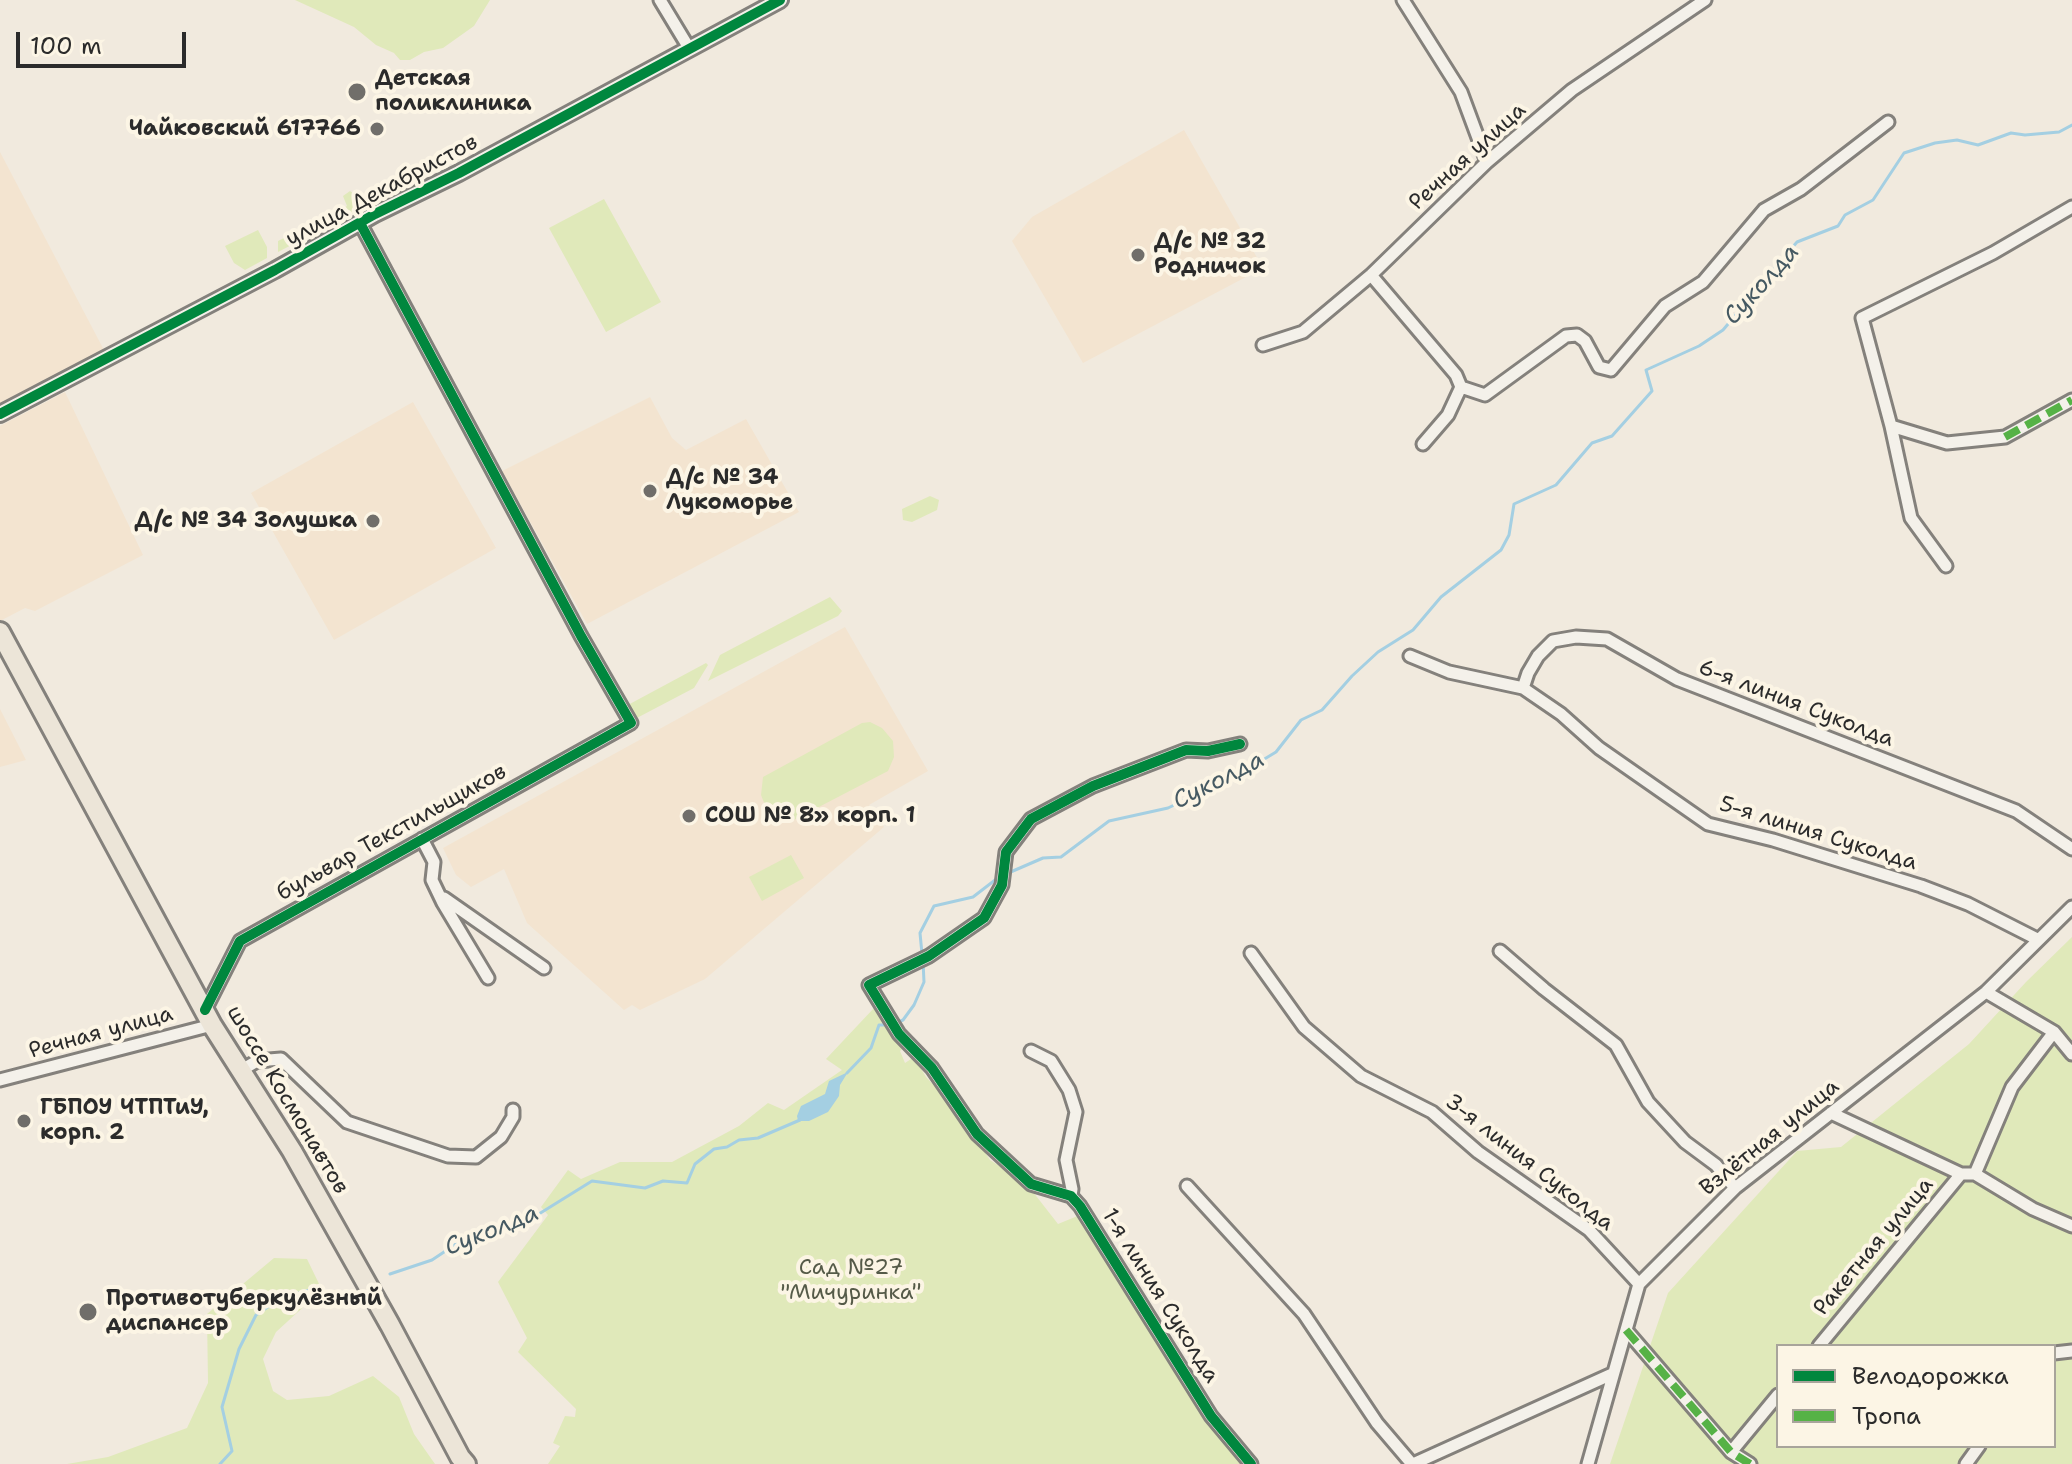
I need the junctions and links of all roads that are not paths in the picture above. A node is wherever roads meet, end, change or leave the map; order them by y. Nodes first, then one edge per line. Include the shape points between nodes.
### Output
1 (660, 0) edge
2 (780, 0) edge
3 (1403, 0) edge
4 (1705, 0) edge
5 (689, 48) junction
6 (1888, 122) dead end
7 (1487, 162) junction
8 (2072, 207) edge
9 (360, 223) junction
10 (1371, 275) junction
11 (1263, 345) dead end
12 (1461, 387) junction
13 (2071, 403) edge
14 (0, 414) edge
15 (1891, 426) junction
16 (1423, 444) dead end
17 (1946, 566) dead end
18 (0, 632) edge
19 (1410, 656) dead end
20 (1523, 688) junction
21 (1240, 744) dead end
22 (422, 839) junction
23 (2072, 849) edge
24 (440, 896) junction
25 (2072, 907) edge
26 (2037, 939) junction
27 (1500, 951) dead end
28 (1251, 953) dead end
29 (544, 968) dead end
30 (488, 978) dead end
31 (1986, 992) junction
32 (208, 1018) junction
33 (2054, 1032) junction
34 (1031, 1051) dead end
35 (2072, 1054) edge
36 (240, 1071) junction
37 (0, 1080) edge
38 (513, 1110) dead end
39 (1831, 1113) junction
40 (1961, 1174) junction
41 (1975, 1174) junction
42 (1187, 1186) dead end
43 (1735, 1188) junction
44 (1071, 1196) junction
45 (2072, 1226) edge
46 (1639, 1284) junction
47 (1626, 1330) junction
48 (1821, 1344) edge
49 (1612, 1374) junction
50 (1776, 1397) edge
51 (1731, 1452) junction
52 (466, 1464) edge
53 (1251, 1464) edge
54 (1412, 1464) edge
55 (1588, 1464) edge
56 (1750, 1464) edge

1 - 5 street
2 - 5 street, улица Декабристов
3 - 7 street via 1461,92
4 - 7 street, Речная улица via 1572,90
5 - 9 street, улица Декабристов
6 - 12 street via 1801,189 1764,210 1703,282 1665,306 1611,370 1599,367 1585,341 1566,336 1485,395
7 - 10 street, Речная улица
8 - 15 street via 1862,318
9 - 14 street, улица Декабристов
9 - 22 street, бульвар Текстильщиков via 631,723
10 - 11 street, Речная улица via 1303,332
10 - 12 street
12 - 16 street via 1448,415
13 - 15 street via 2005,437 1947,443
15 - 17 street via 1911,518
18 - 32 main road, шоссе Космонавтов
19 - 20 street via 1449,672
20 - 23 street, 6-я линия Суколда via 1538,656 1553,641 1607,639 1677,679 2016,811
20 - 26 street, 5-я линия Суколда via 1708,824 1921,886
21 - 44 street via 1186,750 1093,786 1031,819 1006,852 1002,885 984,918 929,956 869,985 899,1034 932,1068 977,1134 1031,1184
22 - 24 street via 434,862 432,880
22 - 32 street, бульвар Текстильщиков via 240,941
24 - 29 street
24 - 30 street
25 - 26 street, Взлётная улица
26 - 31 street, Взлётная улица
27 - 43 street via 1616,1045 1648,1102
28 - 46 street, 3-я линия Суколда via 1304,1027 1361,1076 1432,1112 1478,1152 1589,1230
31 - 33 street
31 - 39 street, Взлётная улица
32 - 36 main road, шоссе Космонавтов
32 - 37 street, Речная улица
33 - 35 street
33 - 41 street via 2012,1087
34 - 44 street, 1-я линия Суколда via 1051,1061 1076,1112 1066,1160
36 - 38 street via 257,1061 281,1059 347,1122 448,1156 476,1157 501,1137
36 - 52 main road, шоссе Космонавтов via 292,1151
39 - 40 street
39 - 43 street, Взлётная улица
40 - 41 street
40 - 48 street, Ракетная улица
41 - 45 street
42 - 54 street via 1304,1314 1377,1423
43 - 46 street, Взлётная улица
44 - 53 street, 1-я линия Суколда via 1211,1416
46 - 47 street, Взлётная улица
47 - 49 street, Взлётная улица
47 - 51 street
49 - 54 street
49 - 55 street, Взлётная улица
50 - 51 street
51 - 56 street

